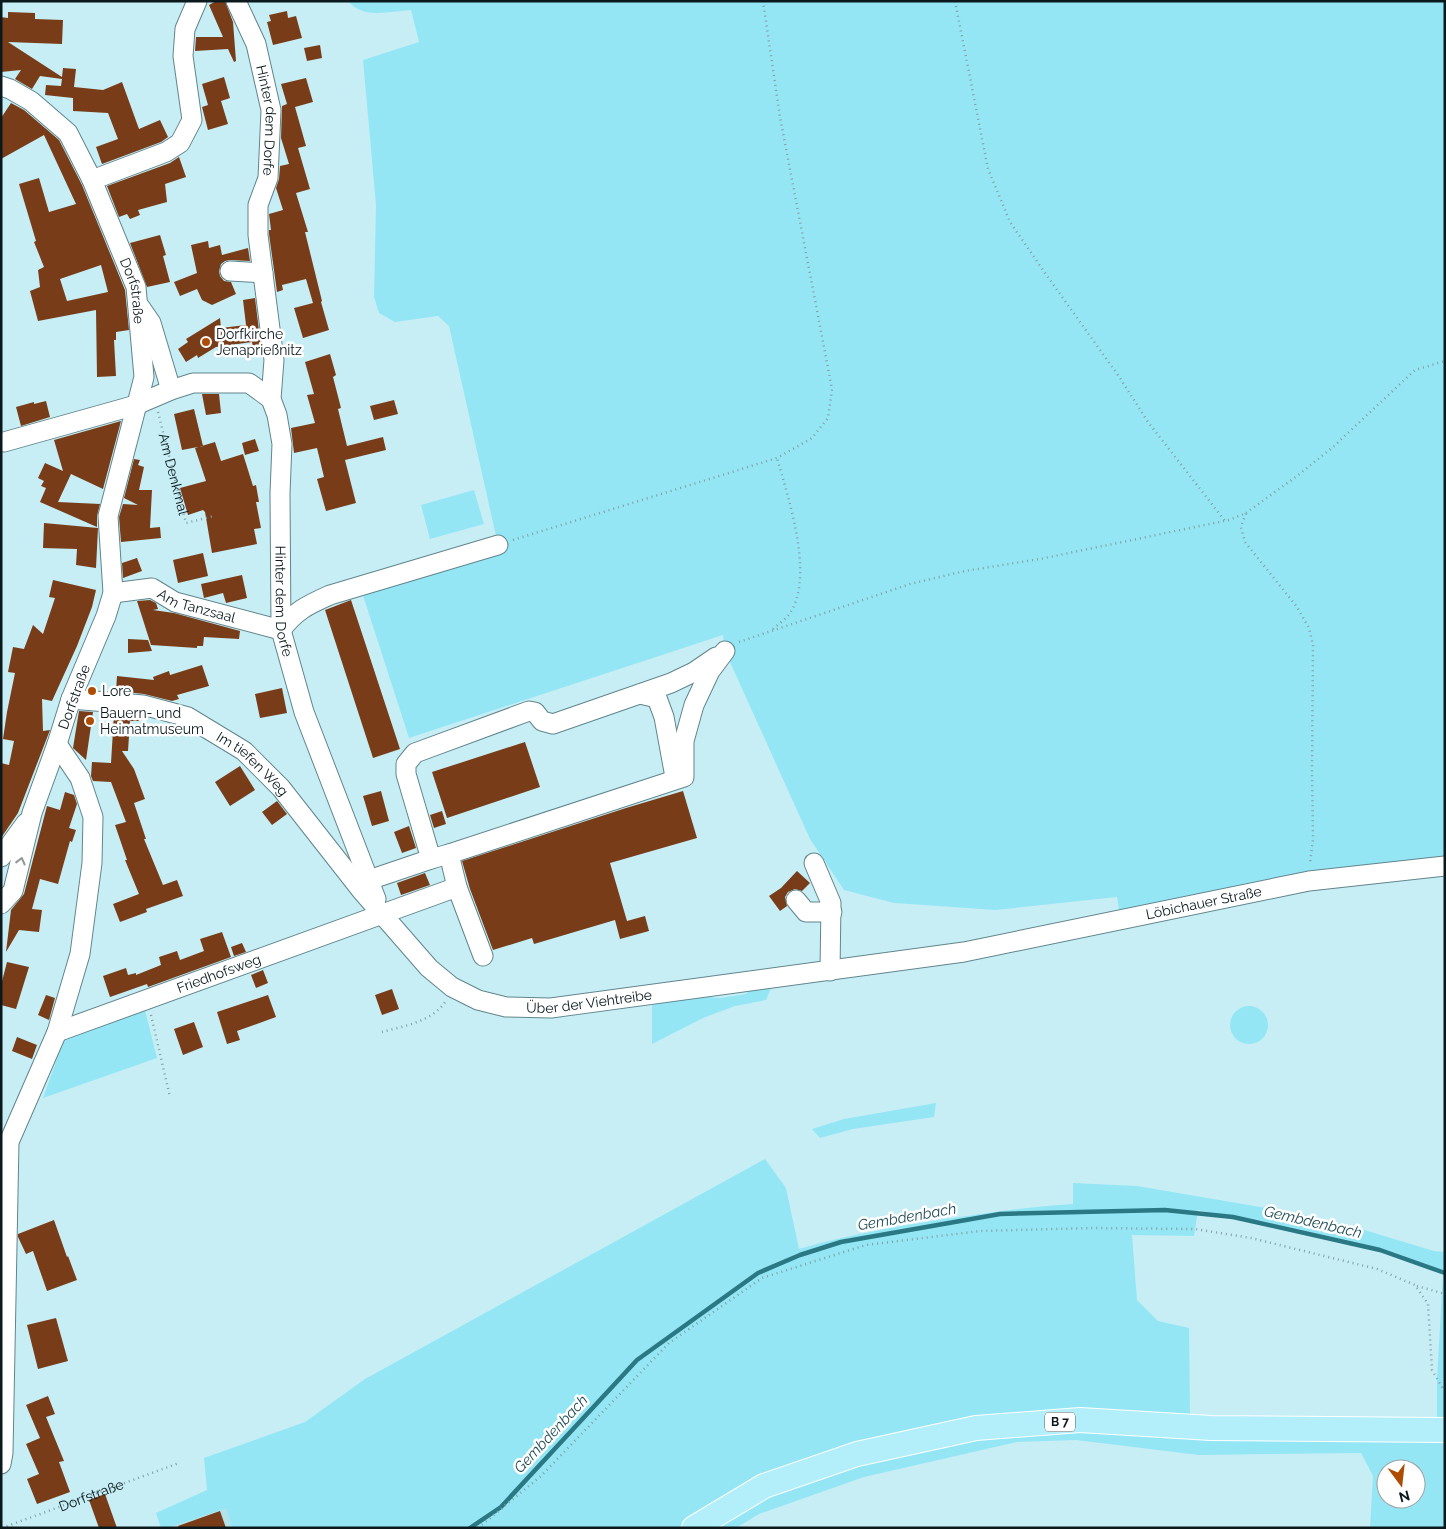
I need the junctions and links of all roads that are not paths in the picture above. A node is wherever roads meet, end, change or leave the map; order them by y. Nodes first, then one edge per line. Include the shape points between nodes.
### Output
1 (197, 1) edge
2 (236, 1) edge
3 (1, 86) edge
4 (92, 180) junction
5 (230, 271) dead end
6 (263, 273) junction
7 (137, 303) junction
8 (163, 393) junction
9 (271, 399) junction
10 (136, 405) junction
11 (4, 442) dead end
12 (498, 545) road end
13 (113, 593) junction
14 (281, 630) junction
15 (640, 694) junction
16 (71, 699) junction
17 (57, 744) junction
18 (675, 781) junction
19 (32, 814) junction
20 (1, 857) edge
21 (440, 857) junction
22 (814, 863) dead end
23 (1445, 866) edge
24 (369, 880) junction
25 (457, 887) junction
26 (796, 900) dead end
27 (1, 904) edge
28 (832, 912) junction
29 (382, 914) junction
30 (964, 952) joint
31 (483, 956) dead end
32 (830, 971) junction
33 (57, 1032) junction
34 (1445, 1430) edge
35 (1, 1464) edge
36 (694, 1528) edge

1 - 4 street via 185,29 183,56 192,120 180,143 166,152
2 - 6 street, Hinter dem Dorfe via 256,44 271,110 268,178 258,205
3 - 4 street, Dorfstraße via 30,100 68,132
4 - 7 street, Dorfstraße via 136,286
5 - 6 street
6 - 9 street, Hinter dem Dorfe via 274,360
7 - 8 street via 151,323
7 - 10 street, Dorfstraße via 144,377
8 - 9 street via 193,383 249,384
8 - 10 street
9 - 14 street, Hinter dem Dorfe via 282,444
10 - 11 street
10 - 13 street, Dorfstraße via 108,516
12 - 14 street via 330,595 306,606
13 - 14 street, Am Tanzsaal via 152,588 175,602
13 - 16 street, Dorfstraße
14 - 24 street, Hinter dem Dorfe via 304,712
15 - 18 street via 657,698 664,717
15 - 18 street via 694,672 725,651 710,671 694,705 684,741 684,778
15 - 21 street via 552,724 542,721 529,710 415,753 406,764 406,774
16 - 17 street, Dorfstraße
16 - 29 street, Im tiefen Weg via 143,705 188,717 244,751 281,788
17 - 19 street
17 - 33 street, Dorfstraße via 80,778 93,817 92,863 80,954
18 - 21 street
19 - 20 street
27 -> 19 street via 13,891
21 - 24 street
21 - 25 street
22 - 28 street
23 - 30 street, Löbichauer Straße via 1309,882
24 - 29 street, Hinter dem Dorfe
25 - 29 street, Friedhofsweg
25 - 31 street
26 - 28 street via 806,912
28 - 32 street
29 - 32 street, Über der Viehtreibe via 429,968 452,987 478,1000 506,1007 551,1008
29 - 33 street, Friedhofsweg
30 - 32 street, Über der Viehtreibe
33 - 35 street, Dorfstraße via 9,1142
34 - 36 main road, B 7 via 1211,1428 1080,1420 976,1428 857,1454 764,1486

